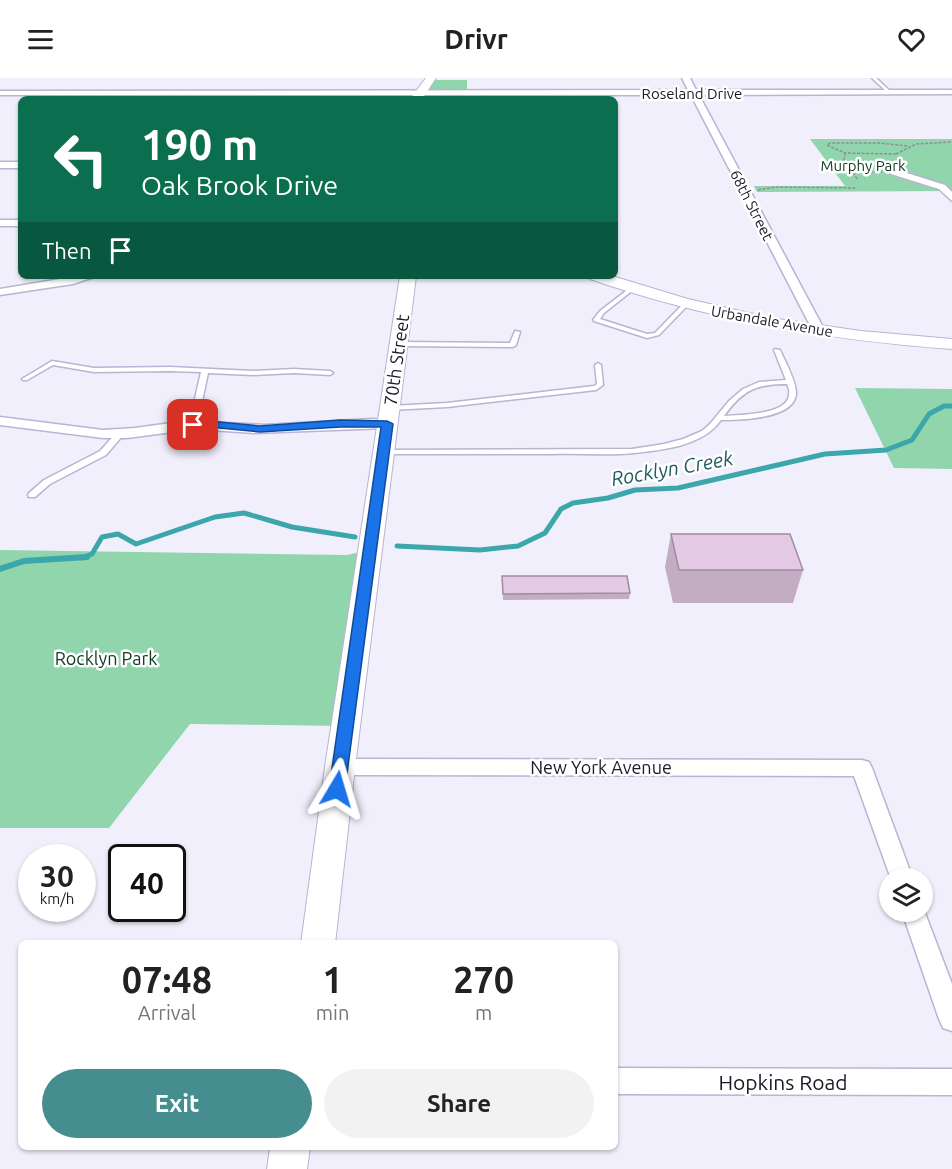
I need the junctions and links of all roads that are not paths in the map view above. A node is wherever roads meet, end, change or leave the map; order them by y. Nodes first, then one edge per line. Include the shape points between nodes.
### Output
1 (431, 78) edge
2 (686, 78) edge
3 (874, 78) edge
4 (889, 92) junction
5 (952, 92) edge
6 (0, 93) edge
7 (694, 93) junction
8 (94, 96) edge
9 (419, 96) edge
10 (0, 165) edge
11 (18, 165) edge
12 (893, 172) road end
13 (952, 198) edge
14 (0, 223) edge
15 (18, 223) edge
16 (80, 279) edge
17 (408, 279) edge
18 (604, 279) edge
19 (632, 289) junction
20 (0, 292) edge
21 (685, 304) junction
22 (819, 331) junction
23 (517, 332) dead end
24 (398, 344) junction
25 (952, 344) edge
26 (777, 350) dead end
27 (598, 365) dead end
28 (205, 370) junction
29 (330, 373) dead end
30 (25, 379) dead end
31 (789, 382) junction
32 (389, 416) junction
33 (719, 418) junction
34 (0, 421) edge
35 (193, 425) junction
36 (120, 434) junction
37 (383, 452) junction
38 (32, 495) dead end
39 (340, 767) junction
40 (898, 868) edge
41 (918, 922) edge
42 (318, 940) edge
43 (952, 1019) edge
44 (618, 1081) edge
45 (952, 1082) edge
46 (290, 1150) edge
47 (287, 1169) edge

1 - 9 street
2 - 7 street, 68th Street
3 - 4 lane
4 - 5 street, Roseland Drive
4 - 7 street, Roseland Drive
6 - 8 street, Roseland Drive
7 - 9 street, Roseland Drive
7 - 22 street, 68th Street
8 - 9 street, Roseland Drive
10 - 11 street
12 - 13 street via 942,187
14 - 15 street
16 - 20 street
17 - 24 street, 70th Street
18 - 19 street, Urbandale Avenue
19 - 21 street, Urbandale Avenue
19 - 21 lane via 596,320 647,336 657,334
21 - 22 street, Urbandale Avenue
22 - 25 street, Urbandale Avenue
23 - 24 lane via 513,345
24 - 32 street, 70th Street
26 - 31 lane
27 - 32 lane via 600,385 596,388 447,405
28 - 29 lane
28 - 30 lane via 94,370 52,363
28 - 35 lane
31 - 33 lane via 755,384 744,389
31 - 33 lane via 793,393 786,406 748,417
32 - 35 street via 260,429
32 - 37 street, 70th Street
33 - 37 lane via 698,435 632,451
34 - 36 street via 39,424 77,433
35 - 36 street
36 - 38 lane via 103,453 47,482
37 - 39 street, 70th Street
39 - 40 street, New York Avenue via 862,768
39 - 42 street, 70th Street
41 - 43 street
44 - 45 street, Hopkins Road
46 - 47 street

